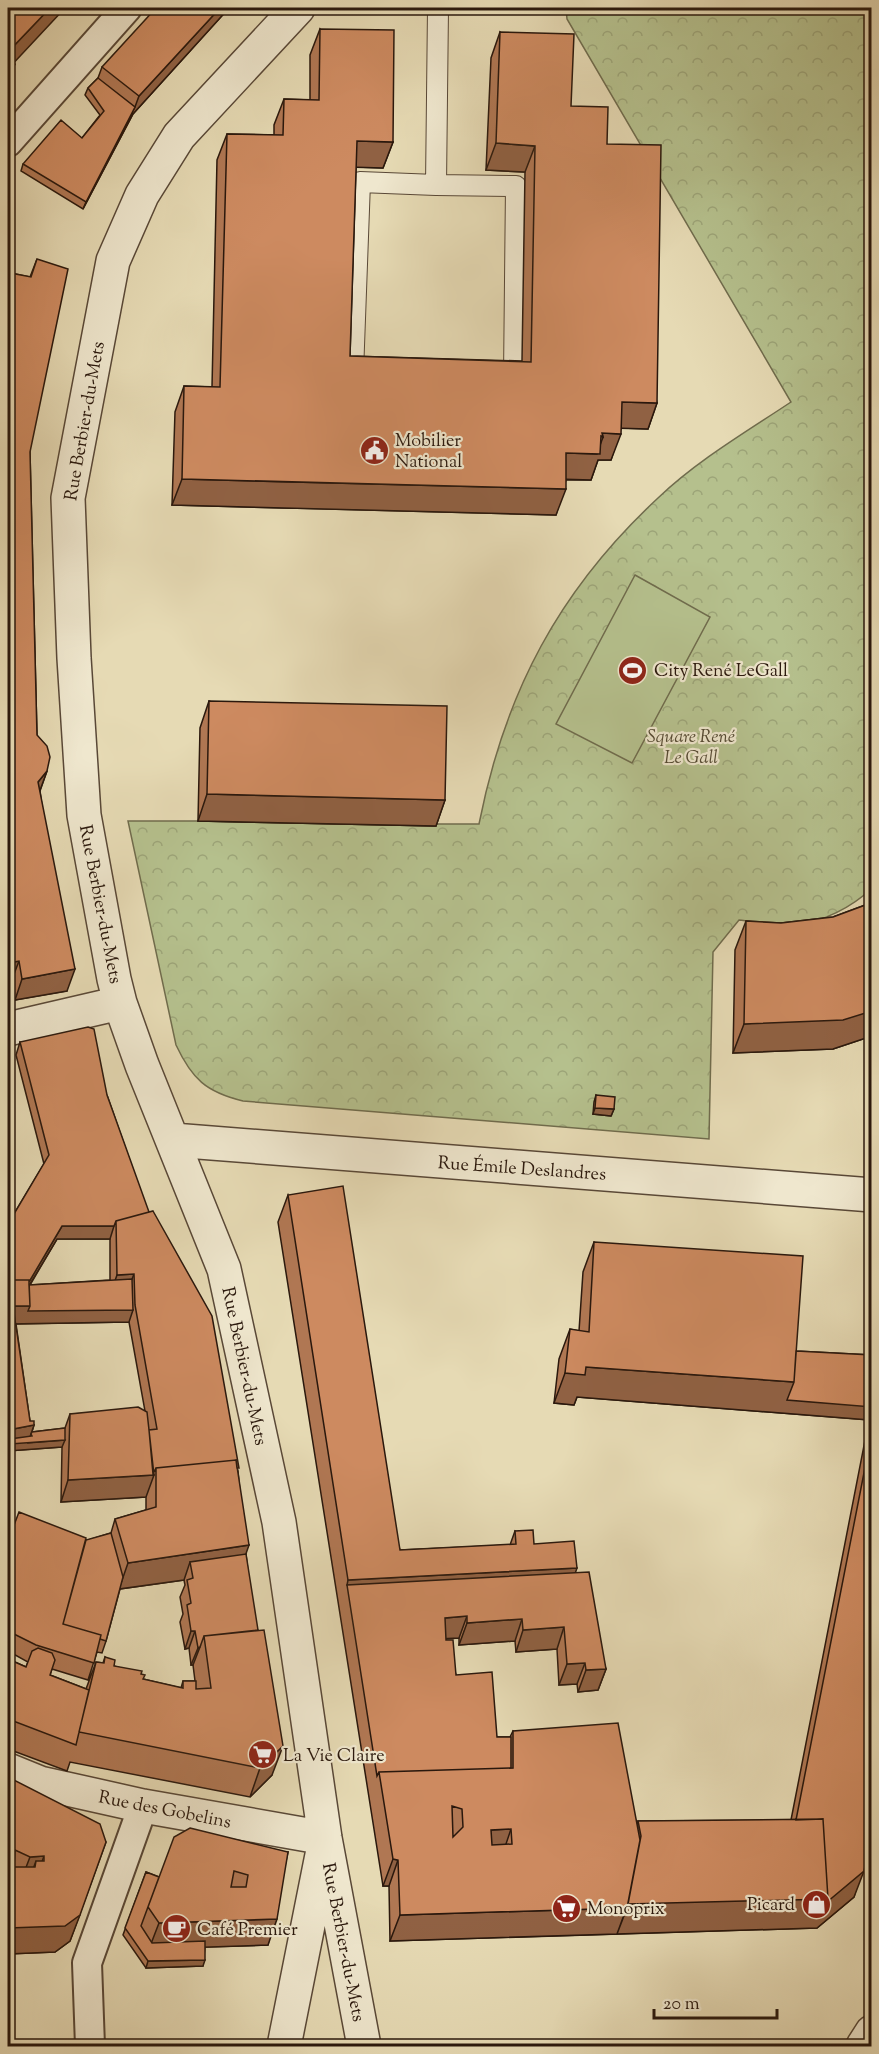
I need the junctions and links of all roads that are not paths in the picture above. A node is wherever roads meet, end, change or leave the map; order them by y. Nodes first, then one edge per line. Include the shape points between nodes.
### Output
1 (127, 8) edge
2 (298, 8) edge
3 (438, 8) edge
4 (8, 142) edge
5 (435, 184) junction
6 (376, 373) edge
7 (479, 375) edge
8 (120, 1003) junction
9 (8, 1029) edge
10 (173, 1140) junction
11 (872, 1195) edge
12 (8, 1770) edge
13 (143, 1806) junction
14 (325, 1838) junction
15 (872, 2032) edge
16 (90, 2046) edge
17 (284, 2046) edge
18 (363, 2046) edge
19 (863, 2046) edge

1 - 4 street
2 - 8 street, Rue Berbier-du-Mets via 179,136 142,195 113,261 68,498 84,815
3 - 5 lane
5 - 6 lane via 360,182 353,373
5 - 7 lane via 516,186 514,376
8 - 9 street
8 - 10 street, Rue Berbier-du-Mets
10 - 11 street, Rue Émile Deslandres
10 - 14 street, Rue Berbier-du-Mets via 224,1269 279,1522
12 - 13 street, Rue des Gobelins via 40,1783
13 - 14 street, Rue des Gobelins
13 - 16 street via 87,1963
14 - 17 street, Rue Berbier-du-Mets
14 - 18 street, Rue Berbier-du-Mets
15 - 19 street

